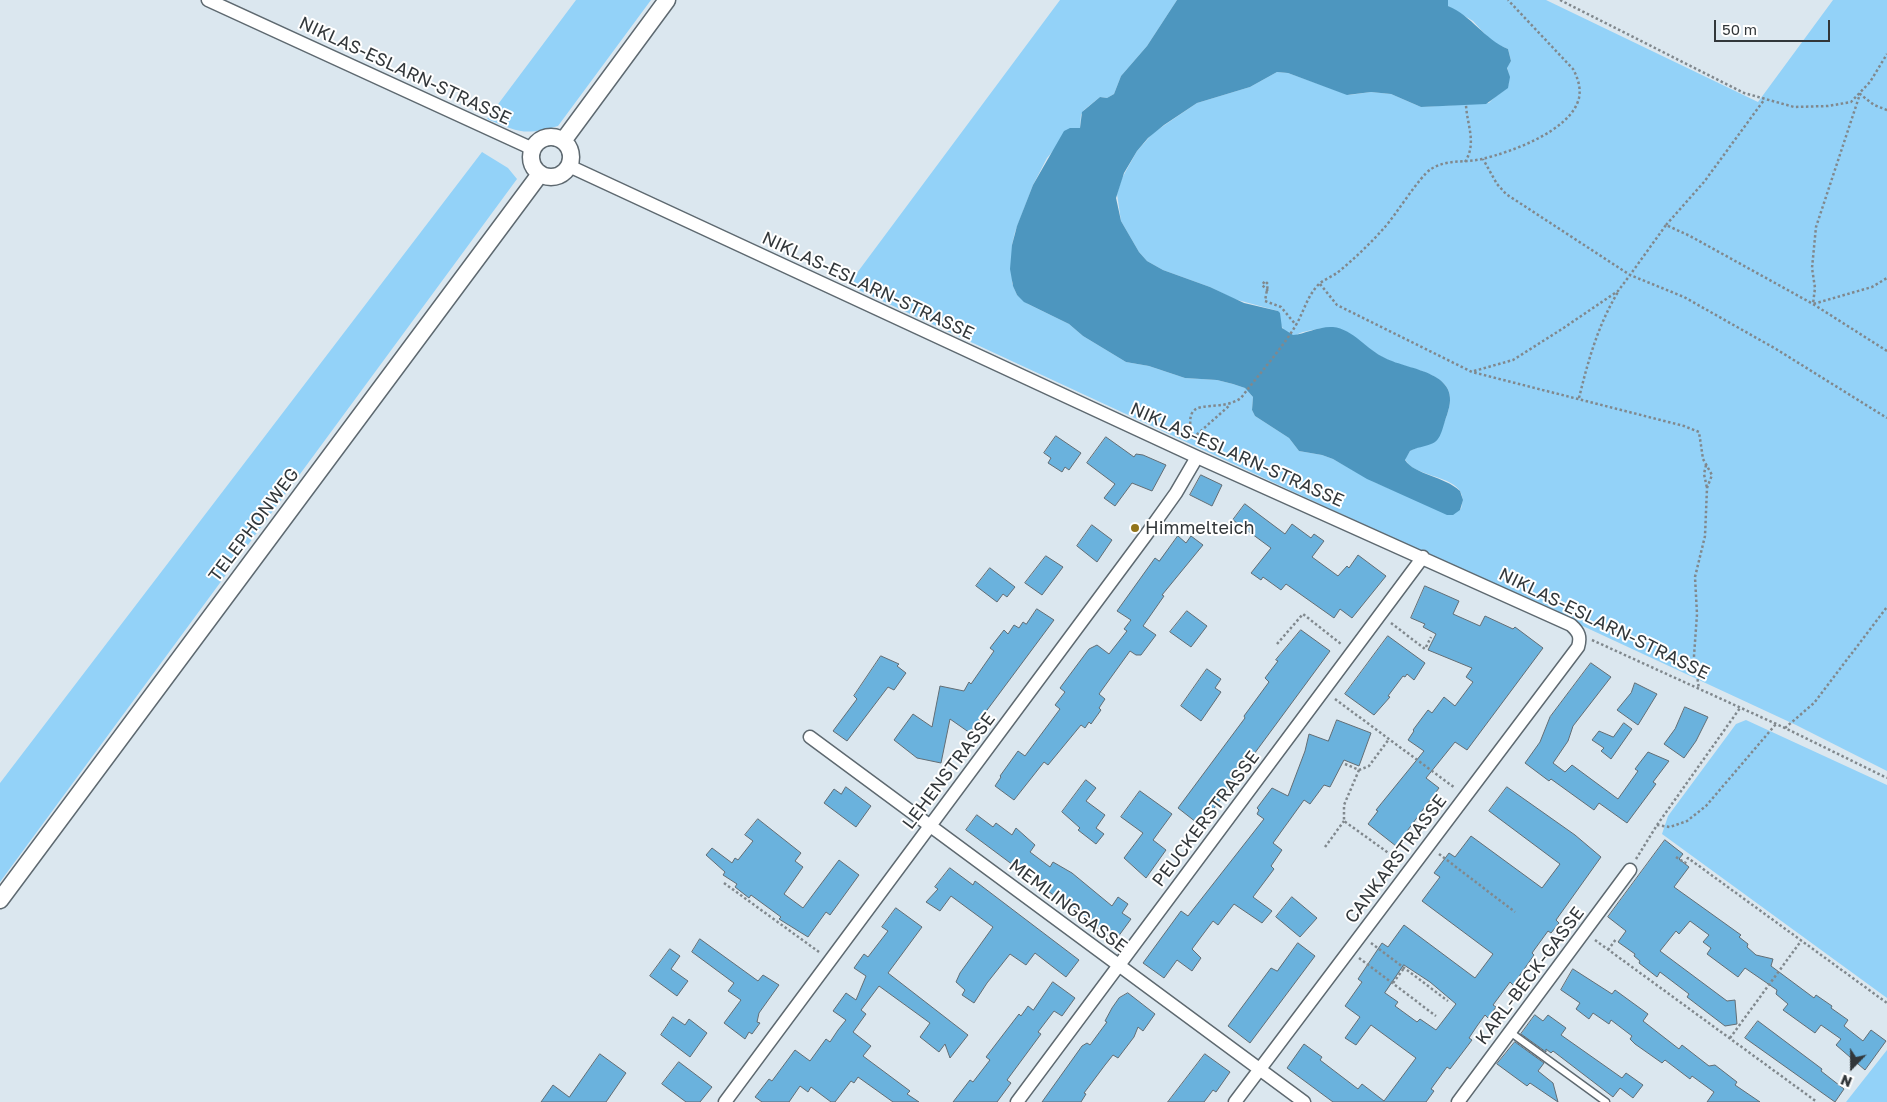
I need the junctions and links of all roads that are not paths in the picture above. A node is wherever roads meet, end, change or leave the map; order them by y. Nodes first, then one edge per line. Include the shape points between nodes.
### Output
1 (208, 0) edge
2 (667, 0) edge
3 (562, 141) junction
4 (532, 149) junction
5 (569, 166) junction
6 (540, 174) junction
7 (1197, 457) junction
8 (1423, 557) junction
9 (1579, 635) joint
10 (810, 737) dead end
11 (930, 825) junction
12 (1630, 870) road end
13 (0, 900) edge
14 (1118, 965) junction
15 (1510, 1032) junction
16 (1259, 1070) junction
17 (725, 1102) edge
18 (1017, 1102) edge
19 (1235, 1102) edge
20 (1304, 1102) edge
21 (1458, 1102) edge
22 (1606, 1102) edge

1 - 4 street, NIKLAS-ESLARN-STRASSE
2 - 3 street
3 - 4 street via 549,137
3 - 5 street via 570,153
4 - 6 street via 532,163
5 - 6 street via 553,177
5 - 7 street, NIKLAS-ESLARN-STRASSE
6 - 13 street, TELEPHONWEG
7 - 8 street, NIKLAS-ESLARN-STRASSE
7 - 11 street, LEHENSTRASSE via 1146,535
8 - 9 street, NIKLAS-ESLARN-STRASSE via 1572,625
8 - 14 street, PEUCKERSTRASSE
9 - 16 street, CANKARSTRASSE via 1578,647
10 - 11 street, MEMLINGGASSE
11 - 14 street, MEMLINGGASSE
11 - 17 street, LEHENSTRASSE
12 - 15 street, KARL-BECK-GASSE
14 - 16 street, MEMLINGGASSE
14 - 18 street, PEUCKERSTRASSE
15 - 21 street, KARL-BECK-GASSE
15 - 22 lane
16 - 19 street, CANKARSTRASSE
16 - 20 street, MEMLINGGASSE

